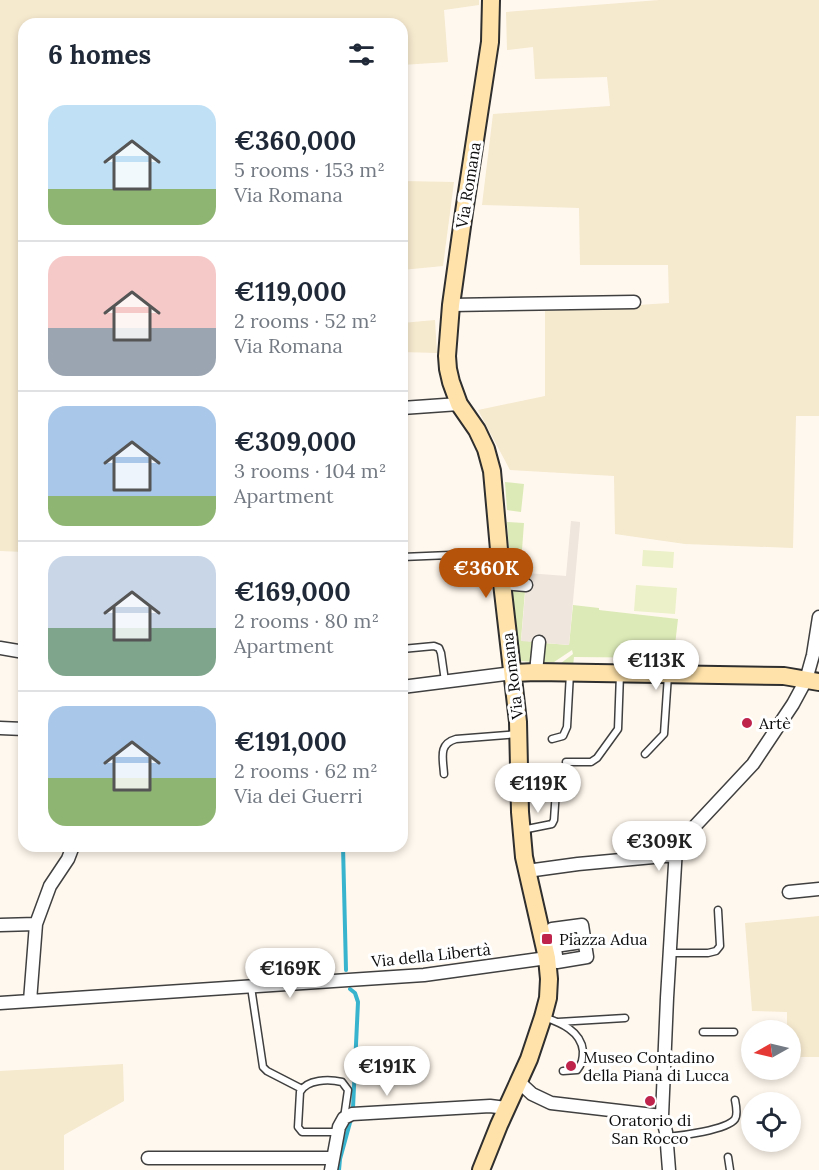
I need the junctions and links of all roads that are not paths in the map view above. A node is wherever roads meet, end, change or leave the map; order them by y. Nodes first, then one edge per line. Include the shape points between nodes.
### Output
1 (491, 0) edge
2 (634, 302) dead end
3 (452, 305) junction
4 (459, 404) junction
5 (408, 408) edge
6 (499, 553) junction
7 (408, 557) edge
8 (502, 583) junction
9 (526, 585) dead end
10 (819, 617) edge
11 (539, 642) dead end
12 (0, 648) edge
13 (408, 648) edge
14 (18, 651) edge
15 (536, 672) junction
16 (570, 672) junction
17 (513, 673) junction
18 (620, 673) junction
19 (668, 674) junction
20 (812, 681) edge
21 (445, 682) junction
22 (408, 686) edge
23 (0, 728) edge
24 (18, 729) edge
25 (519, 734) junction
26 (552, 739) dead end
27 (645, 754) dead end
28 (566, 762) dead end
29 (444, 774) dead end
30 (569, 786) dead end
31 (521, 830) junction
32 (71, 852) edge
33 (675, 855) junction
34 (527, 871) junction
35 (819, 889) edge
36 (789, 892) dead end
37 (718, 910) dead end
38 (36, 924) junction
39 (0, 925) edge
40 (582, 942) dead end
41 (548, 951) junction
42 (670, 953) junction
43 (251, 987) junction
44 (30, 1001) junction
45 (0, 1004) edge
46 (626, 1018) dead end
47 (550, 1019) junction
48 (703, 1032) dead end
49 (734, 1032) dead end
50 (563, 1071) dead end
51 (519, 1082) junction
52 (302, 1089) junction
53 (735, 1100) dead end
54 (506, 1108) junction
55 (662, 1116) junction
56 (344, 1118) junction
57 (338, 1132) junction
58 (666, 1137) junction
59 (728, 1157) dead end
60 (148, 1158) dead end
61 (331, 1164) edge
62 (481, 1170) edge
63 (669, 1170) edge
64 (730, 1170) edge

1 - 3 street, Via Romana via 490,42
2 - 3 street
3 - 4 street, Via Romana via 447,356
4 - 5 street
4 - 6 street, Via Romana via 477,430 492,471
6 - 7 lane
6 - 8 street, Via Romana
8 - 9 street
8 - 17 street, Via Romana
10 - 20 street
11 - 15 street
12 - 14 street
13 - 21 lane via 440,648
15 - 16 street
15 - 17 street
16 - 18 street
16 - 26 lane via 567,727 562,736
17 - 21 street
17 - 25 street, Via Romana
18 - 19 street
18 - 28 lane via 618,729 591,762
19 - 20 street via 784,676
19 - 27 lane via 664,734
20 - 33 street via 753,764 681,841
21 - 22 street
23 - 24 street
25 - 29 lane via 448,741 443,748
25 - 31 street, Via Romana
30 - 31 lane via 556,790 552,824
31 - 34 street, Via Romana
32 - 38 street via 50,886
33 - 34 street
33 - 42 street
34 - 41 street, Via Romana
35 - 36 street
37 - 42 lane via 720,946 716,951
38 - 39 street
38 - 44 street
40 - 41 street
41 - 43 street, Via della Libertà via 424,975
41 - 47 street, Via Romana
42 - 55 street
43 - 44 street, Via della Libertà
43 - 52 lane via 263,1067
44 - 45 street, Via della Libertà
46 - 47 lane
47 - 50 lane via 575,1033 582,1047 578,1070
47 - 51 street, Via Romana
48 - 49 lane
51 - 54 street, Via Romana
51 - 55 street via 532,1094 552,1103
52 - 56 lane via 320,1081 342,1082 348,1090
52 - 57 lane via 298,1127 302,1132
53 - 58 lane via 736,1115 729,1123 702,1133
54 - 56 street via 352,1114
54 - 62 street, Via Romana
55 - 58 street
56 - 57 street
57 - 61 street
58 - 63 street
59 - 64 lane
60 - 61 street

